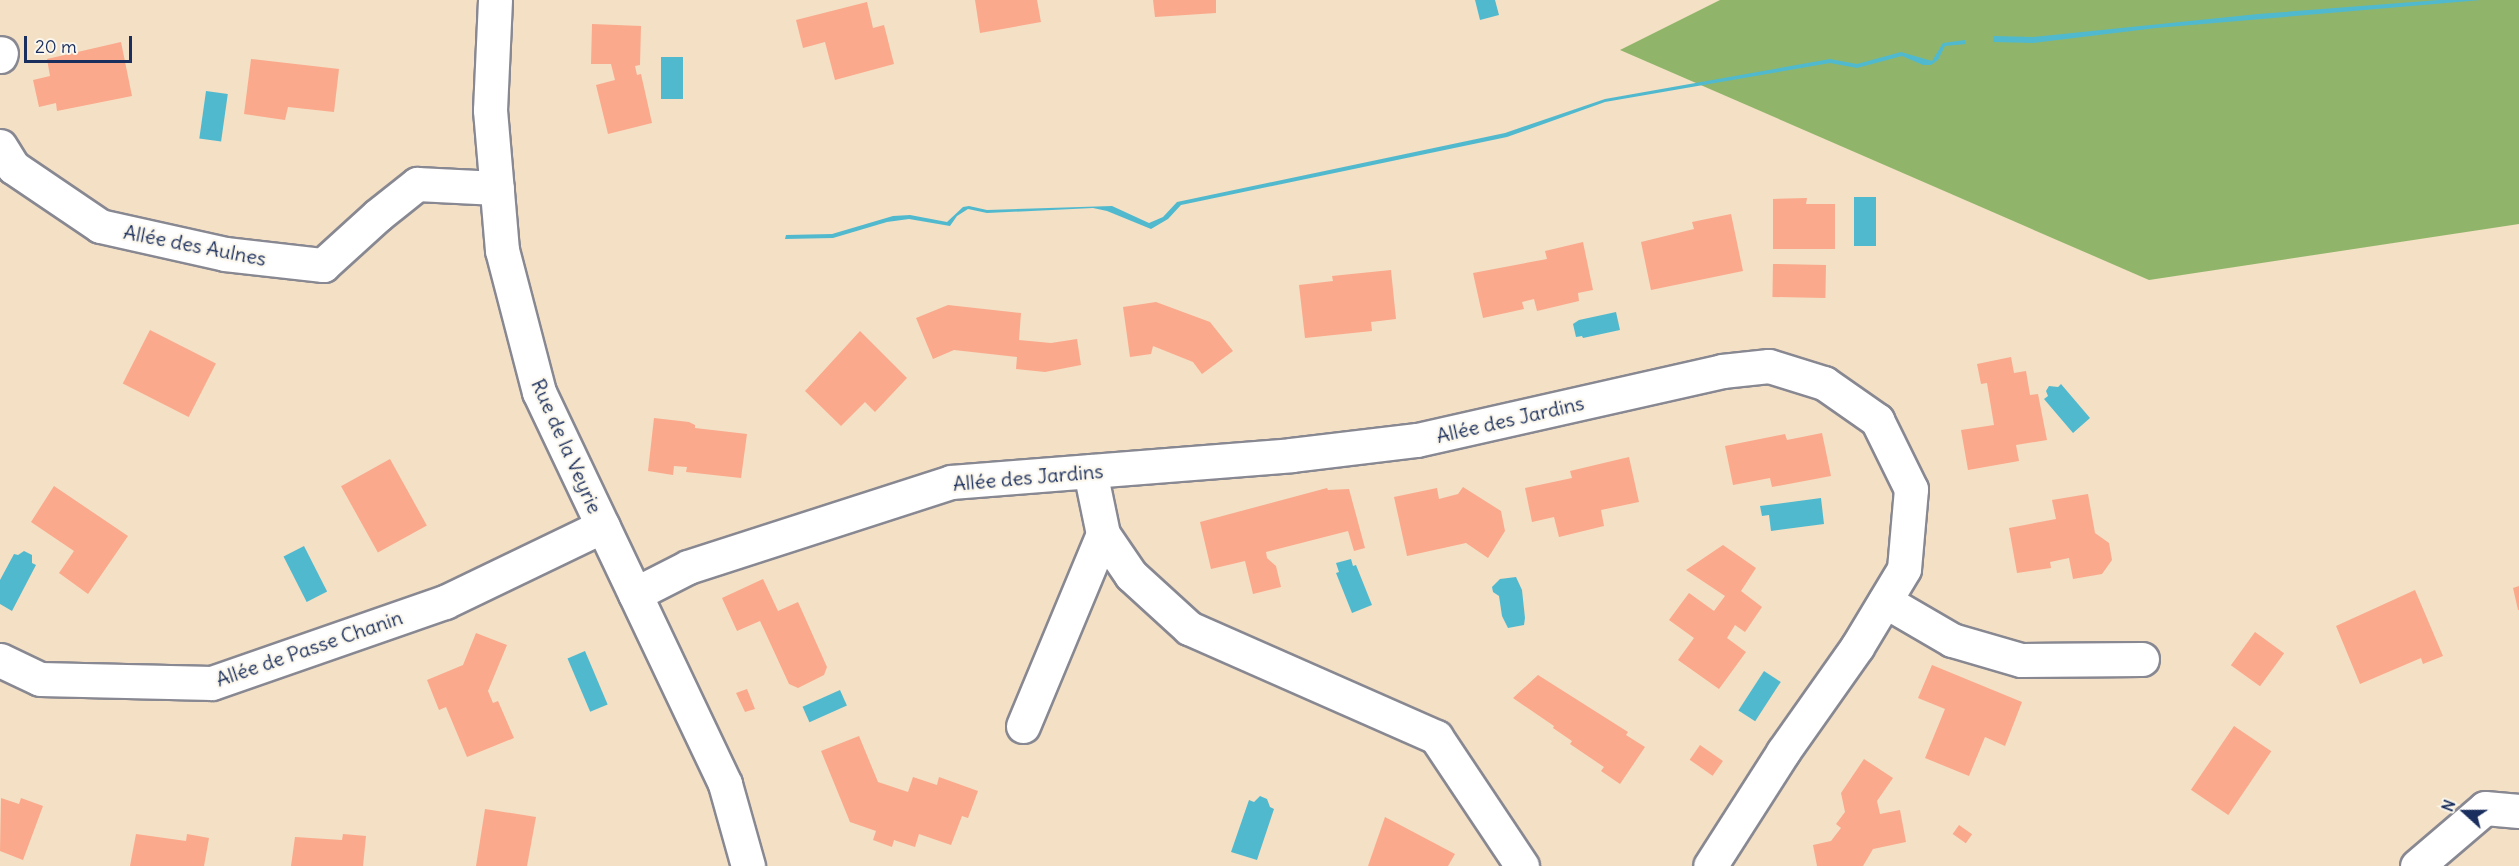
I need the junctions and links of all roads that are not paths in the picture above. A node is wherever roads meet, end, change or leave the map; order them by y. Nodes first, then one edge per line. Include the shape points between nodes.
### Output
1 (495, 0) edge
2 (0, 146) edge
3 (497, 188) junction
4 (1090, 471) junction
5 (603, 526) junction
6 (1103, 534) junction
7 (635, 594) junction
8 (1885, 601) junction
9 (2142, 659) dead end
10 (0, 660) edge
11 (1023, 726) dead end
12 (2519, 812) edge
13 (748, 866) edge
14 (1522, 866) edge
15 (1710, 866) edge
16 (2417, 866) edge

1 - 3 street, Rue de la Veyrie via 490,110
2 - 3 street, Allée des Aulnes via 14,167 100,226 225,254 323,265 417,184
3 - 5 street, Rue de la Veyrie via 502,250 539,392
4 - 6 street
4 - 7 street, Allée des Jardins via 951,482 688,567
4 - 8 street, Allée des Jardins via 1291,455 1417,440 1722,371 1769,366 1824,383 1877,420 1887,440 1911,489 1904,569
5 - 7 street, Rue de la Veyrie
5 - 10 street, Allée de Passe Chanin via 445,602 212,683 40,679
6 - 11 street
6 - 14 street via 1131,575 1189,628 1436,737
7 - 13 street, Rue de la Veyrie via 725,784
8 - 9 street via 1952,640 2021,660
8 - 15 street, Allée des Jardins
12 - 16 street via 2485,808

